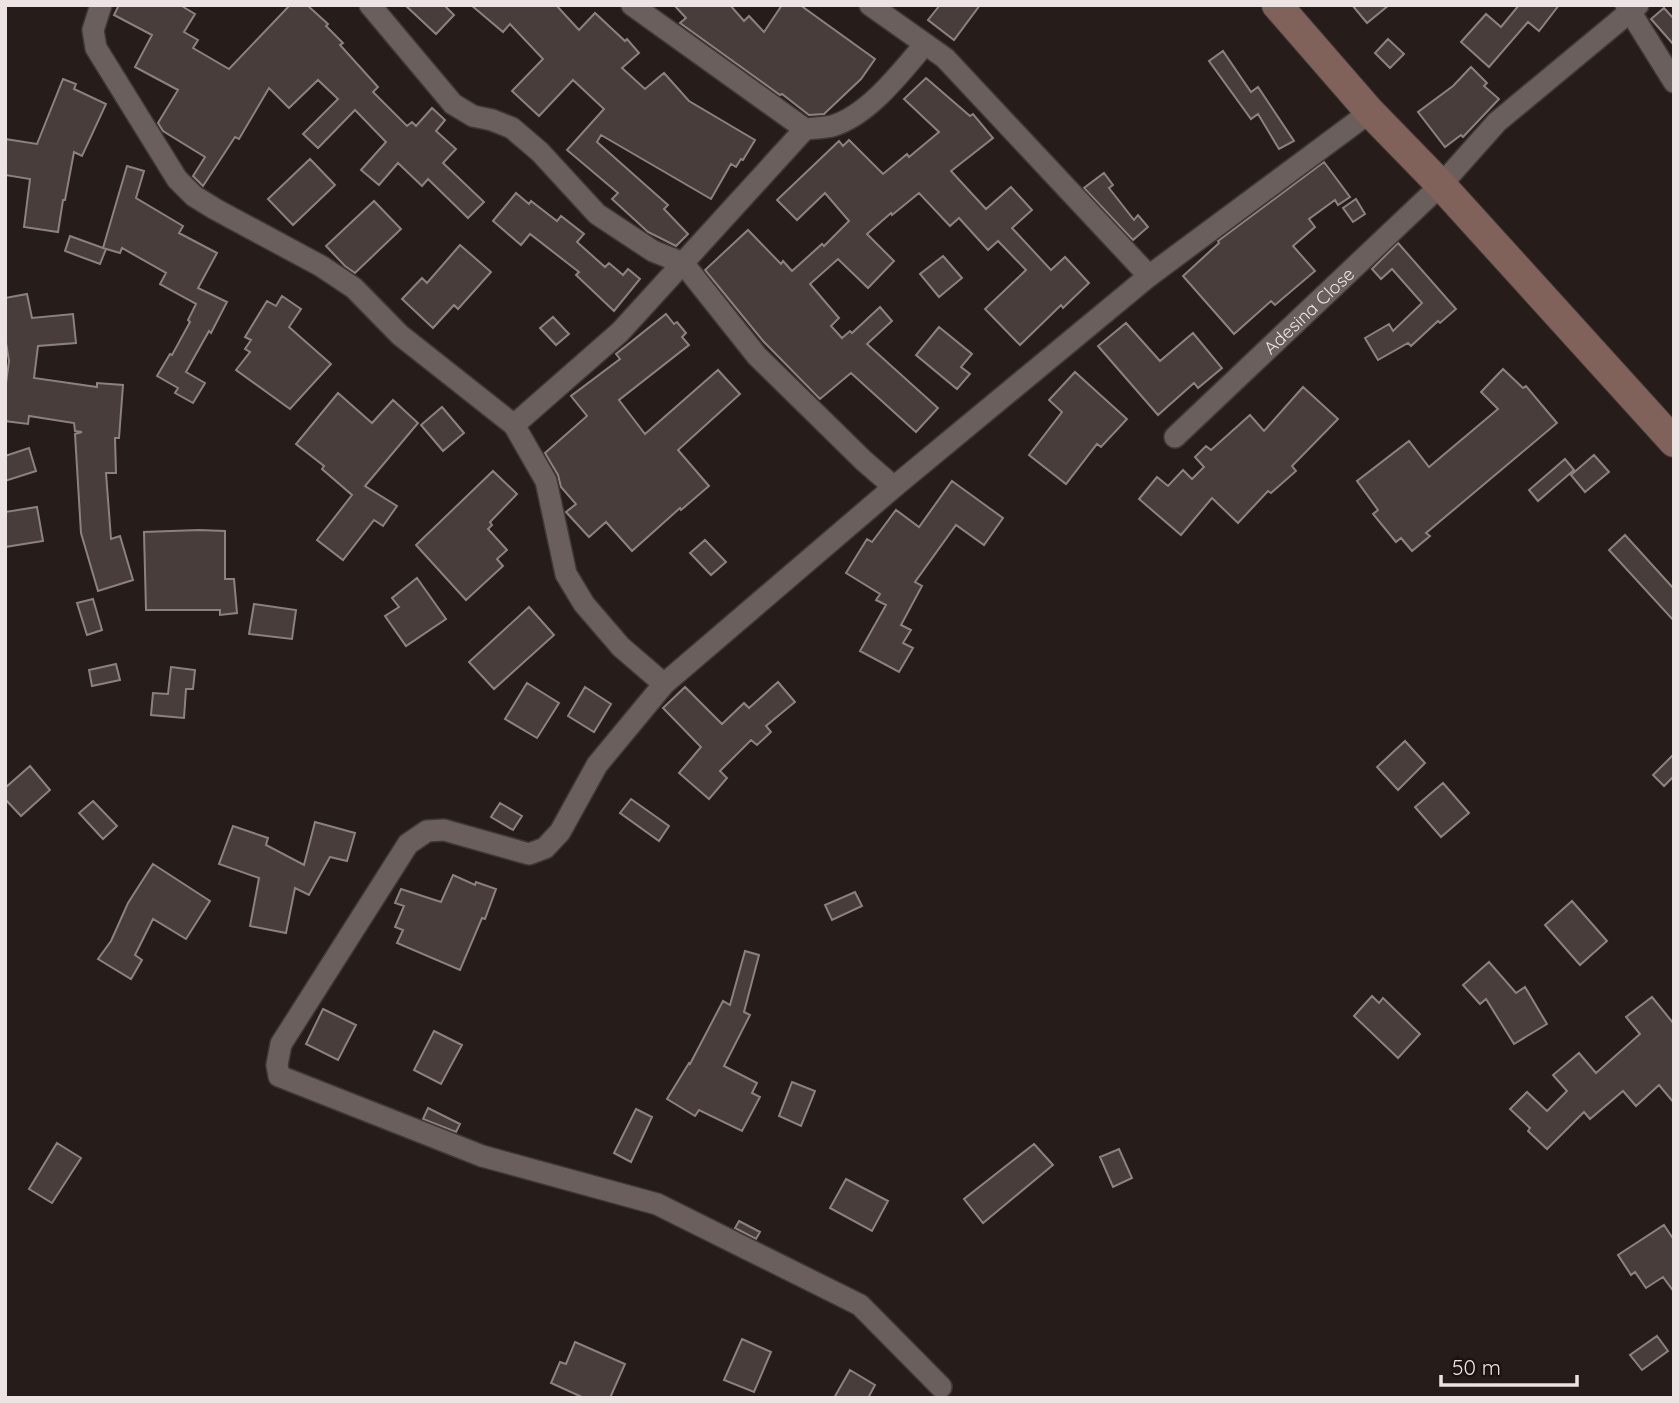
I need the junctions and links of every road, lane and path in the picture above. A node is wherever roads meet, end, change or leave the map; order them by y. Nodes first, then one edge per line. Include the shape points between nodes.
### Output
1 (101, 5) edge
2 (632, 5) edge
3 (870, 5) edge
4 (1277, 5) edge
5 (374, 6) edge
6 (1631, 7) edge
7 (925, 44) junction
8 (1674, 82) edge
9 (1370, 112) junction
10 (805, 129) junction
11 (1441, 185) junction
12 (683, 263) junction
13 (1149, 276) junction
14 (514, 425) junction
15 (1175, 438) dead end
16 (1674, 442) edge
17 (894, 486) junction
18 (664, 684) junction
19 (941, 1387) dead end

1 - 14 street via 93,30 96,48 177,179 215,209 354,288 400,335
2 - 10 street
3 - 7 street
4 - 9 main road
5 - 12 street via 453,104 473,116 512,128 597,214 653,251
6 - 8 street
6 - 11 street, Adesina Close via 1497,122
7 - 10 street via 890,85 855,114 832,125
7 - 13 street via 945,58
9 - 11 main road
9 - 13 street
10 - 12 street
11 - 15 street, Adesina Close
11 - 16 main road
12 - 14 street via 620,332
12 - 17 street via 757,356
13 - 17 street
14 - 18 street via 546,481 566,575 621,647
17 - 18 street
18 - 19 street via 597,765 560,832 545,848 528,854 444,830 427,831 408,844 281,1044 279,1076 482,1156 657,1204 860,1305

